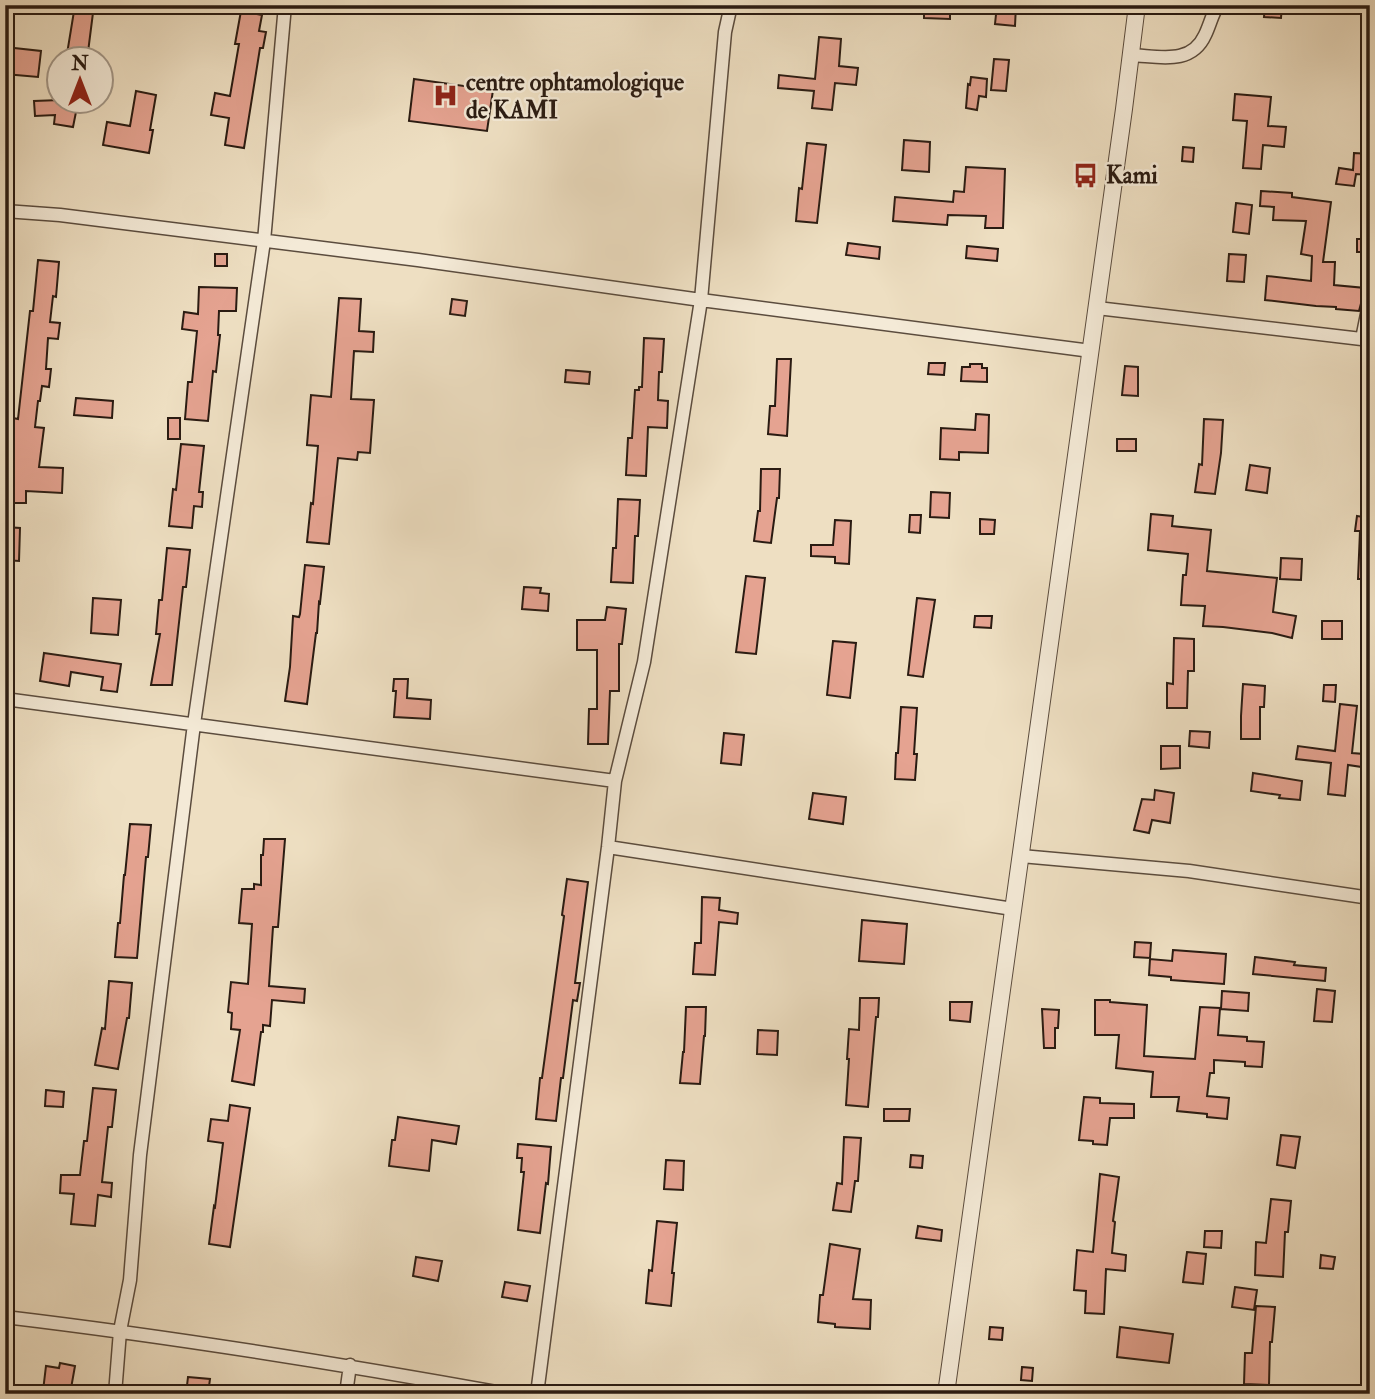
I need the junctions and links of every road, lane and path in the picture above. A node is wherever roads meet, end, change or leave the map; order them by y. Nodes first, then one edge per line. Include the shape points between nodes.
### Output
1 (285, 5) edge
2 (731, 5) edge
3 (1137, 5) edge
4 (1218, 5) edge
5 (1131, 55) junction
6 (5, 211) edge
7 (264, 241) junction
8 (1370, 299) edge
9 (701, 300) junction
10 (1097, 308) junction
11 (1366, 340) edge
12 (1091, 351) junction
13 (5, 699) edge
14 (194, 724) junction
15 (615, 781) junction
16 (608, 847) junction
17 (1021, 856) junction
18 (1370, 898) edge
19 (1013, 909) junction
20 (5, 1317) edge
21 (120, 1331) junction
22 (350, 1366) junction
23 (1370, 1382) edge
24 (115, 1394) edge
25 (346, 1394) edge
26 (507, 1394) edge
27 (537, 1394) edge
28 (946, 1394) edge
29 (1368, 1394) edge

1 - 7 street
2 - 9 street
3 - 5 street
4 - 5 street via 1203,39 1185,55
5 - 10 street
6 - 7 street
7 - 9 street
7 - 14 street
8 - 11 street
9 - 12 street
9 - 15 street via 644,662
10 - 11 street
10 - 12 street
12 - 17 street
13 - 14 street
14 - 15 street
14 - 21 street via 140,1155 131,1280
15 - 16 street
16 - 19 street
16 - 27 street
17 - 18 street via 1189,871
17 - 19 street
19 - 28 street
20 - 21 street
21 - 22 street
21 - 24 street
22 - 25 street
22 - 26 street
23 - 29 street

